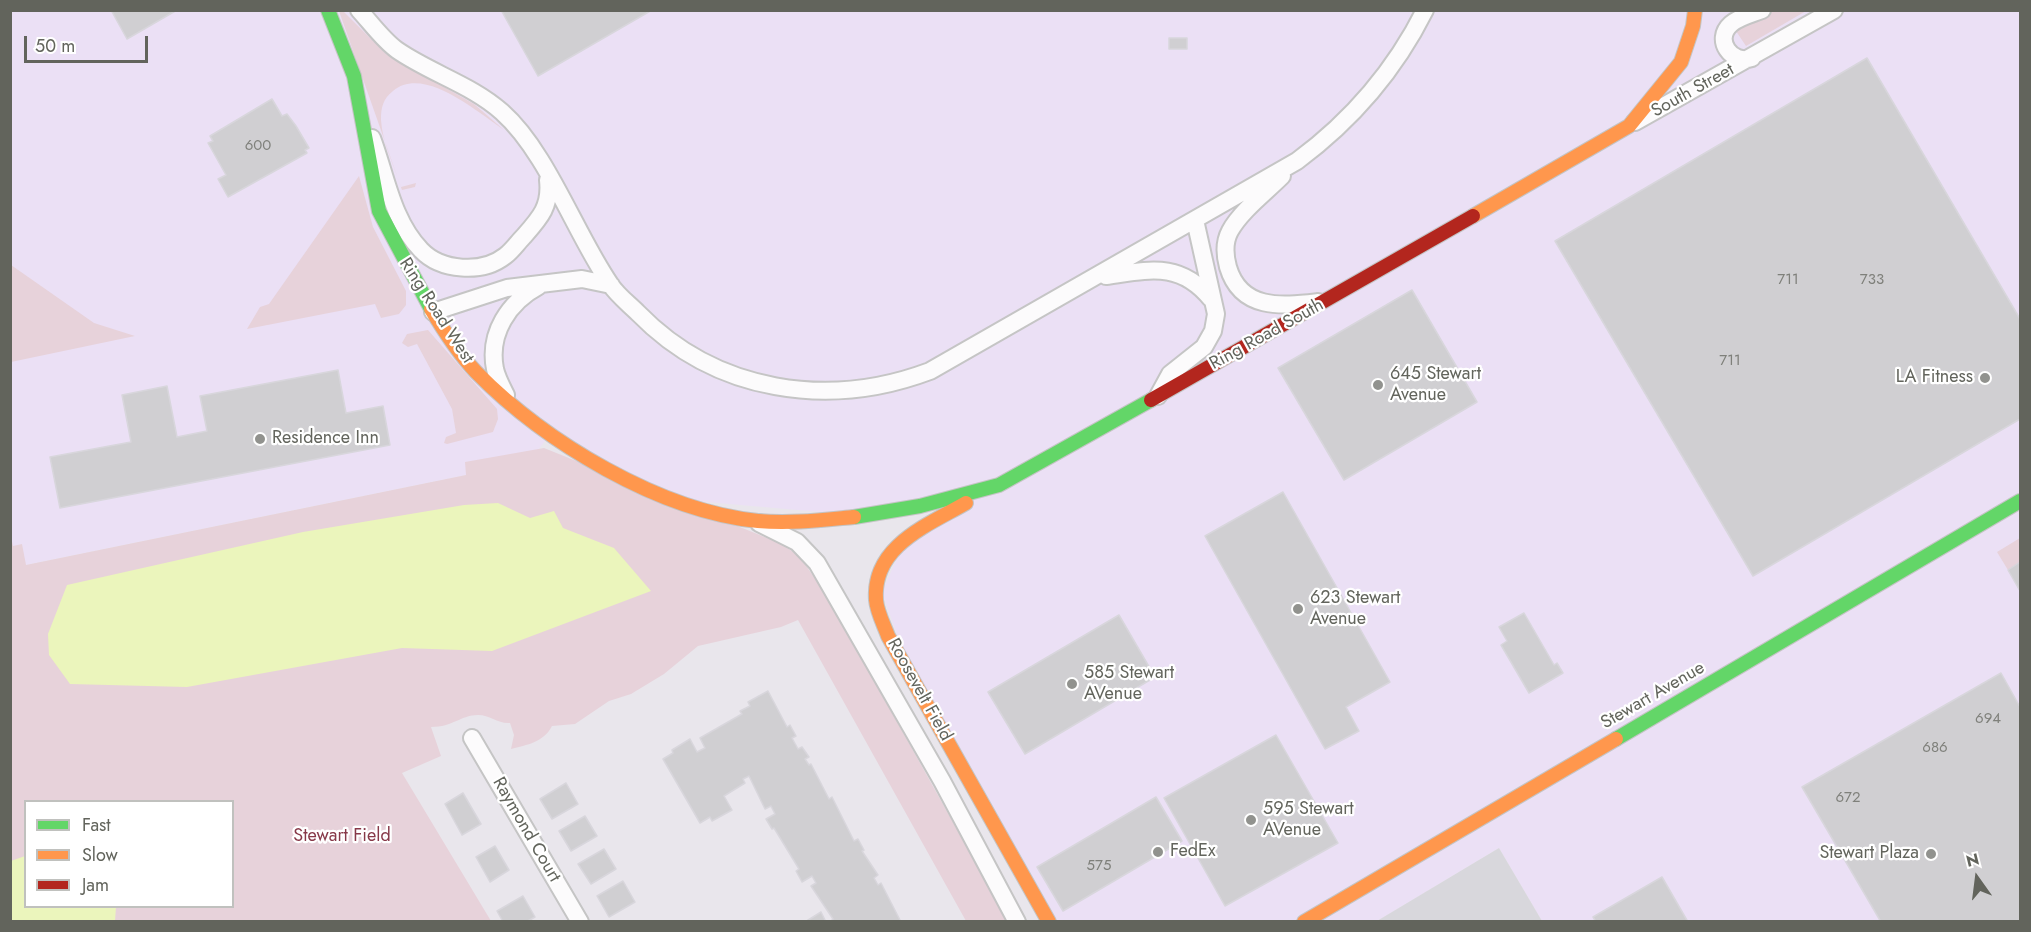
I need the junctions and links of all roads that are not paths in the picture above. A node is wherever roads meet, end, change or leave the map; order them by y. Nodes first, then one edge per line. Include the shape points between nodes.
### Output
1 (328, 10) edge
2 (359, 10) edge
3 (1425, 10) edge
4 (1695, 10) edge
5 (1762, 10) edge
6 (1834, 10) edge
7 (1758, 56) junction
8 (363, 121) junction
9 (1629, 126) junction
10 (1297, 161) junction
11 (548, 176) junction
12 (1195, 220) junction
13 (1100, 276) junction
14 (548, 282) junction
15 (611, 285) junction
16 (1327, 301) junction
17 (1214, 302) junction
18 (433, 312) junction
19 (1158, 397) junction
20 (507, 399) junction
21 (985, 490) junction
22 (2020, 501) edge
23 (756, 521) junction
24 (472, 738) dead end
25 (580, 921) edge
26 (1017, 921) edge
27 (1049, 921) edge
28 (1304, 921) edge

1 - 8 street, Ring Road West via 354,76
2 - 11 street via 394,48 502,112
3 - 10 street via 1398,57 1365,99
4 - 9 street, Ring Road South via 1681,62
5 - 7 street, South Street via 1731,23 1724,39 1727,50 1738,60
6 - 7 street, South Street
7 - 9 street, South Street
8 - 11 street via 406,231 422,252 445,266 487,265 506,256 547,207
8 - 18 street, Ring Road West via 379,211
9 - 16 street, Ring Road South
10 - 12 street
10 - 16 street via 1233,226 1227,239 1226,260 1235,282 1256,301 1281,306
11 - 15 street
12 - 13 street
12 - 17 street
13 - 15 street via 930,371 875,388 838,392 783,389 717,370 680,350 656,331
13 - 17 street via 1173,271 1197,283
14 - 15 street via 582,279
14 - 18 street via 507,288
14 - 20 street via 523,295 496,333 495,370
16 - 19 street, Ring Road South
17 - 19 street via 1213,331 1204,347 1170,374
18 - 20 street, Ring Road West via 476,372
19 - 21 street, Ring Road South
20 - 23 street, Ring Road West via 550,435 628,482 706,510
21 - 23 street, Ring Road South via 866,516 794,523
21 - 27 street, Roosevelt Field via 902,539 879,576 876,601 888,636
22 - 28 street, Stewart Avenue
23 - 26 street, Roosevelt Field via 797,543 817,563
24 - 25 street, Raymond Court

